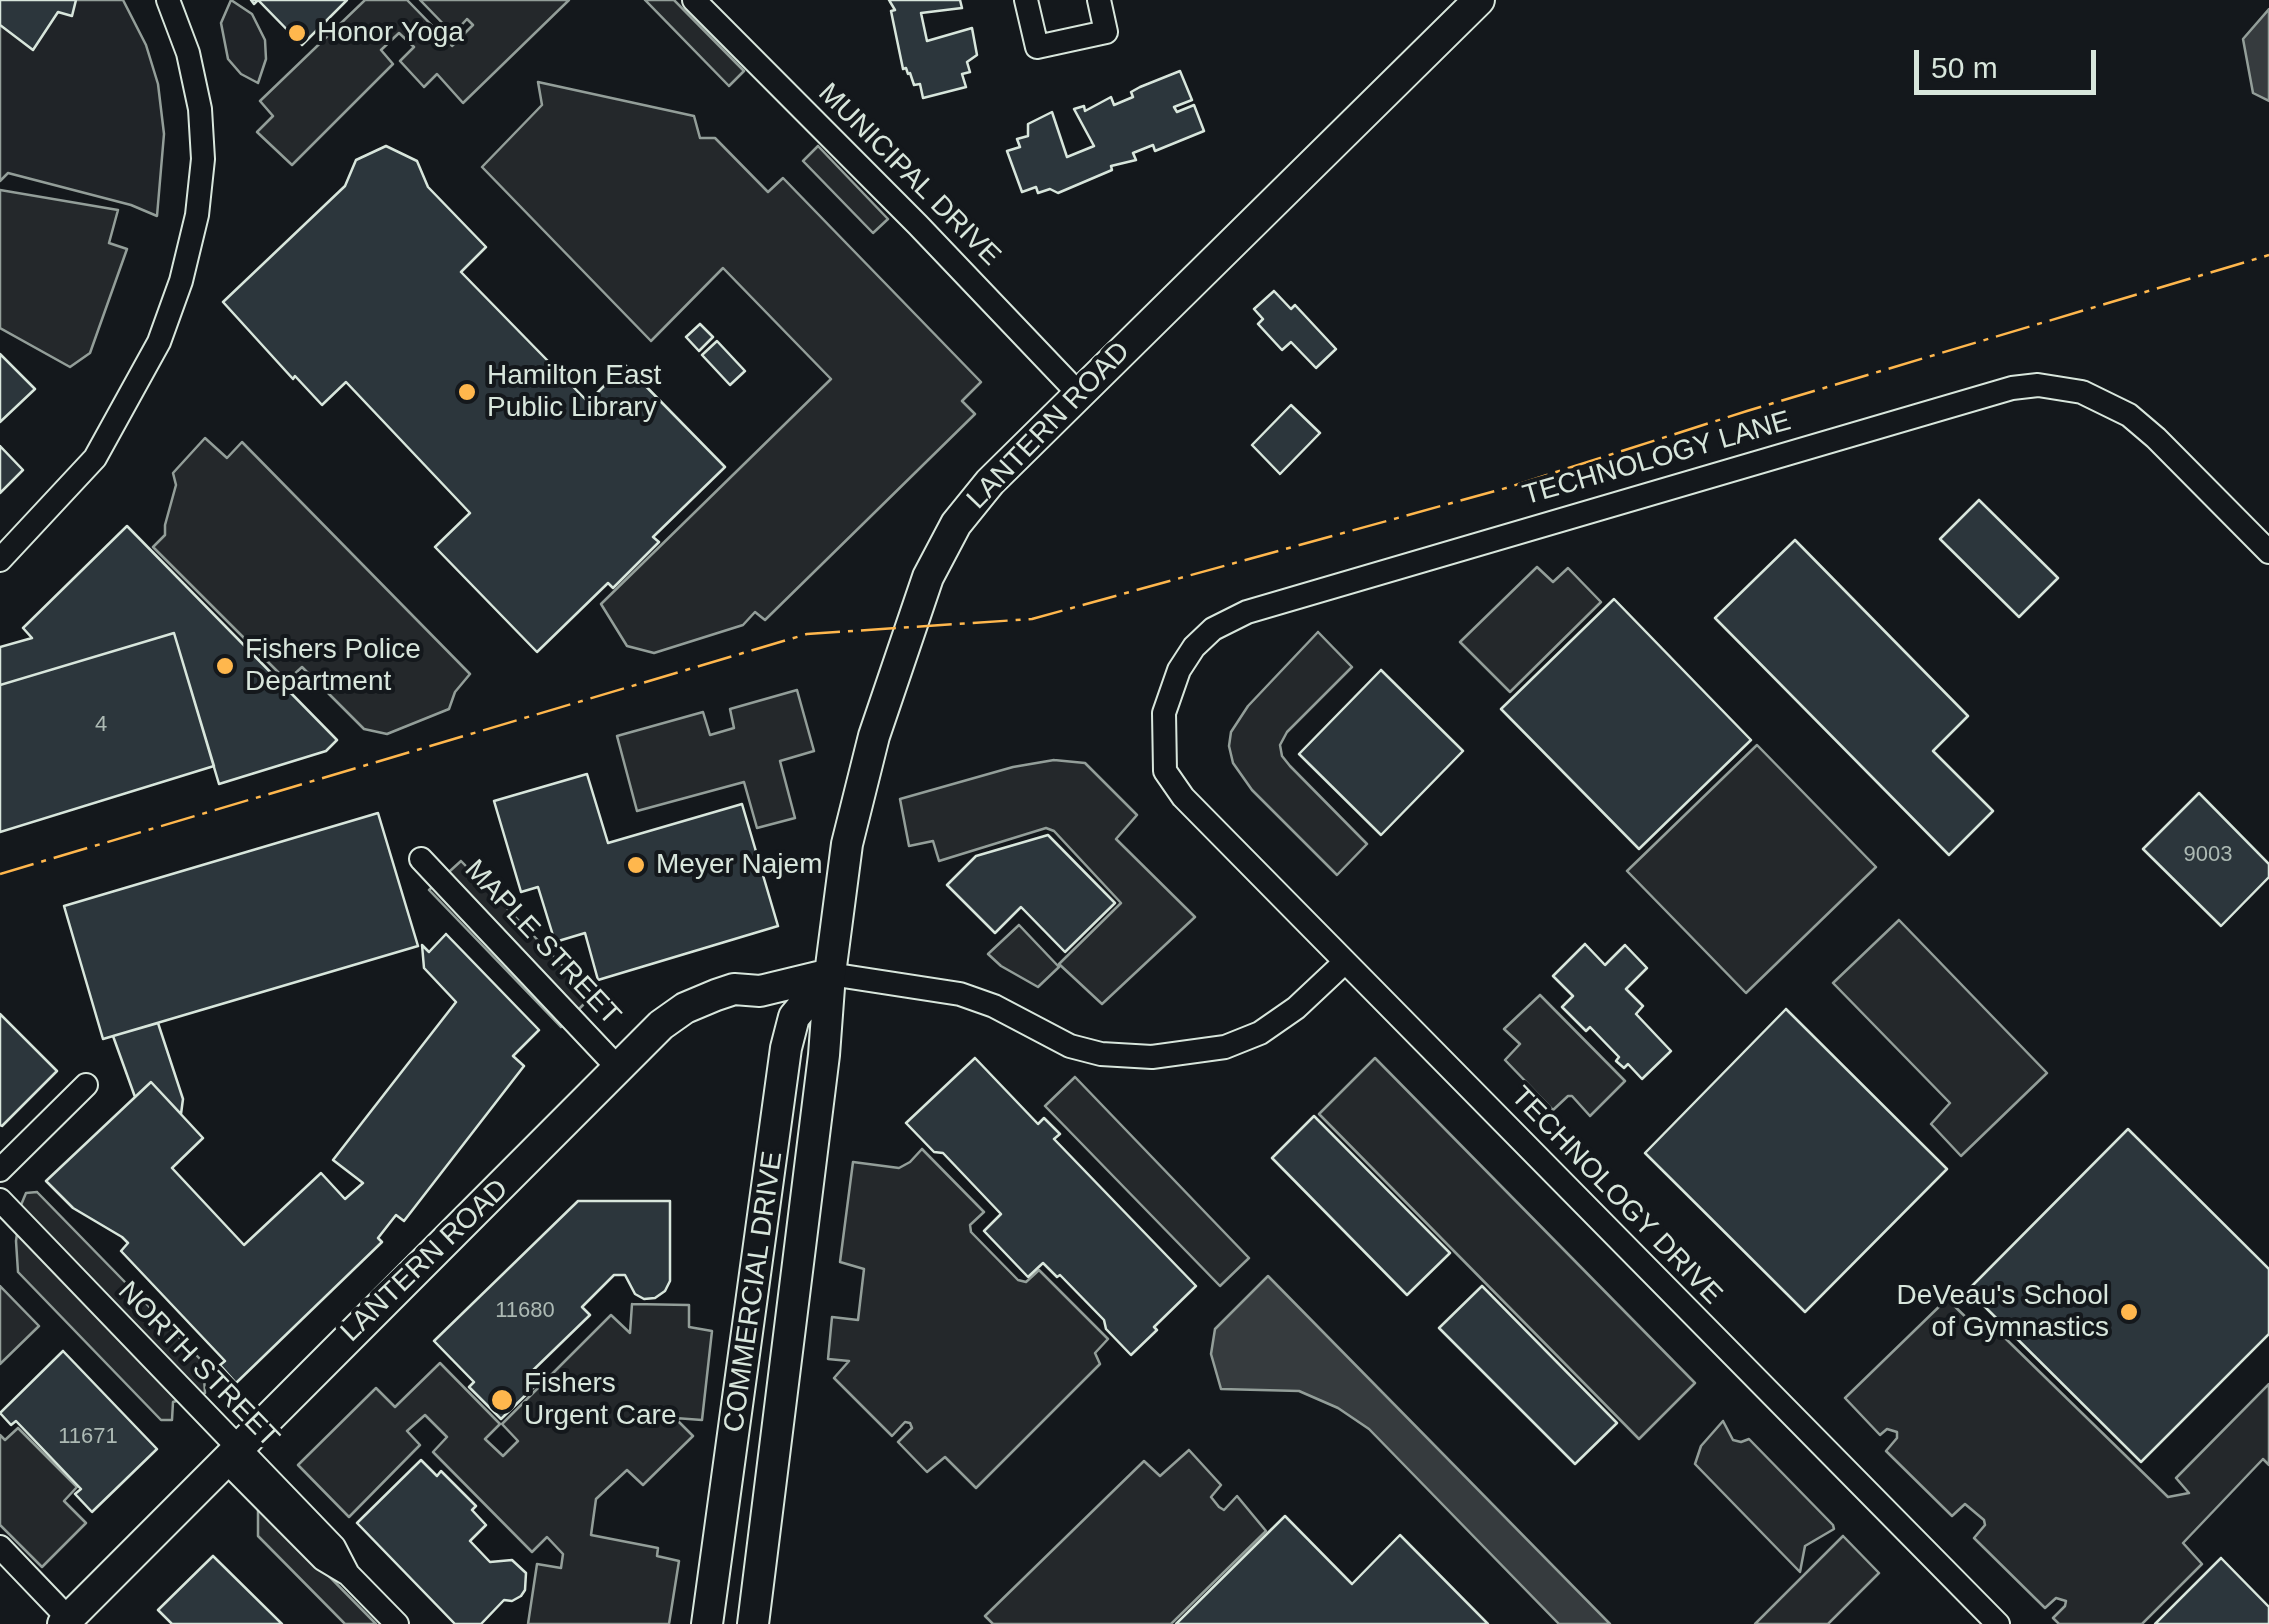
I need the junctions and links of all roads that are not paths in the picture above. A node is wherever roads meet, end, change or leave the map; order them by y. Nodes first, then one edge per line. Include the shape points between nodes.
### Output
1 (168, 0) edge
2 (694, 0) edge
3 (1026, 0) edge
4 (1099, 0) edge
5 (1479, 0) edge
6 (1079, 394) junction
7 (2269, 552) edge
8 (0, 560) edge
9 (1194, 808) joint
10 (421, 859) dead end
11 (1346, 962) junction
12 (830, 974) junction
13 (824, 1055) joint
14 (619, 1069) junction
15 (86, 1086) dead end
16 (0, 1170) edge
17 (0, 1200) edge
18 (231, 1454) junction
19 (0, 1548) edge
20 (66, 1621) edge
21 (397, 1624) edge
22 (708, 1624) edge
23 (753, 1624) edge
24 (1998, 1624) edge

1 - 8 street via 188,53 203,159 181,281 159,342 95,458
2 - 6 street, MUNICIPAL DRIVE
3 - 4 street via 1037,47 1106,32
5 - 6 street, LANTERN ROAD
6 - 12 street, LANTERN ROAD via 973,502 928,577 853,812
7 - 9 street, TECHNOLOGY LANE via 2156,438 2114,406 2050,386 2000,390 1266,606 1213,628 1186,658 1164,713 1165,771
9 - 11 street, TECHNOLOGY DRIVE
10 - 14 street, MAPLE STREET
11 - 12 street via 1260,1033 1225,1046 1152,1057 1070,1046 973,997
11 - 24 street, TECHNOLOGY DRIVE
12 - 13 street, LANTERN ROAD
12 - 14 street, LANTERN ROAD via 705,998 669,1019
12 - 22 street, COMMERCIAL DRIVE via 794,1017 786,1048
13 - 23 street, COMMERCIAL DRIVE
14 - 18 street, LANTERN ROAD
15 - 16 street
17 - 18 street, NORTH STREET
18 - 20 street, LANTERN ROAD
18 - 21 street, NORTH STREET via 334,1547 348,1574
19 - 20 street

